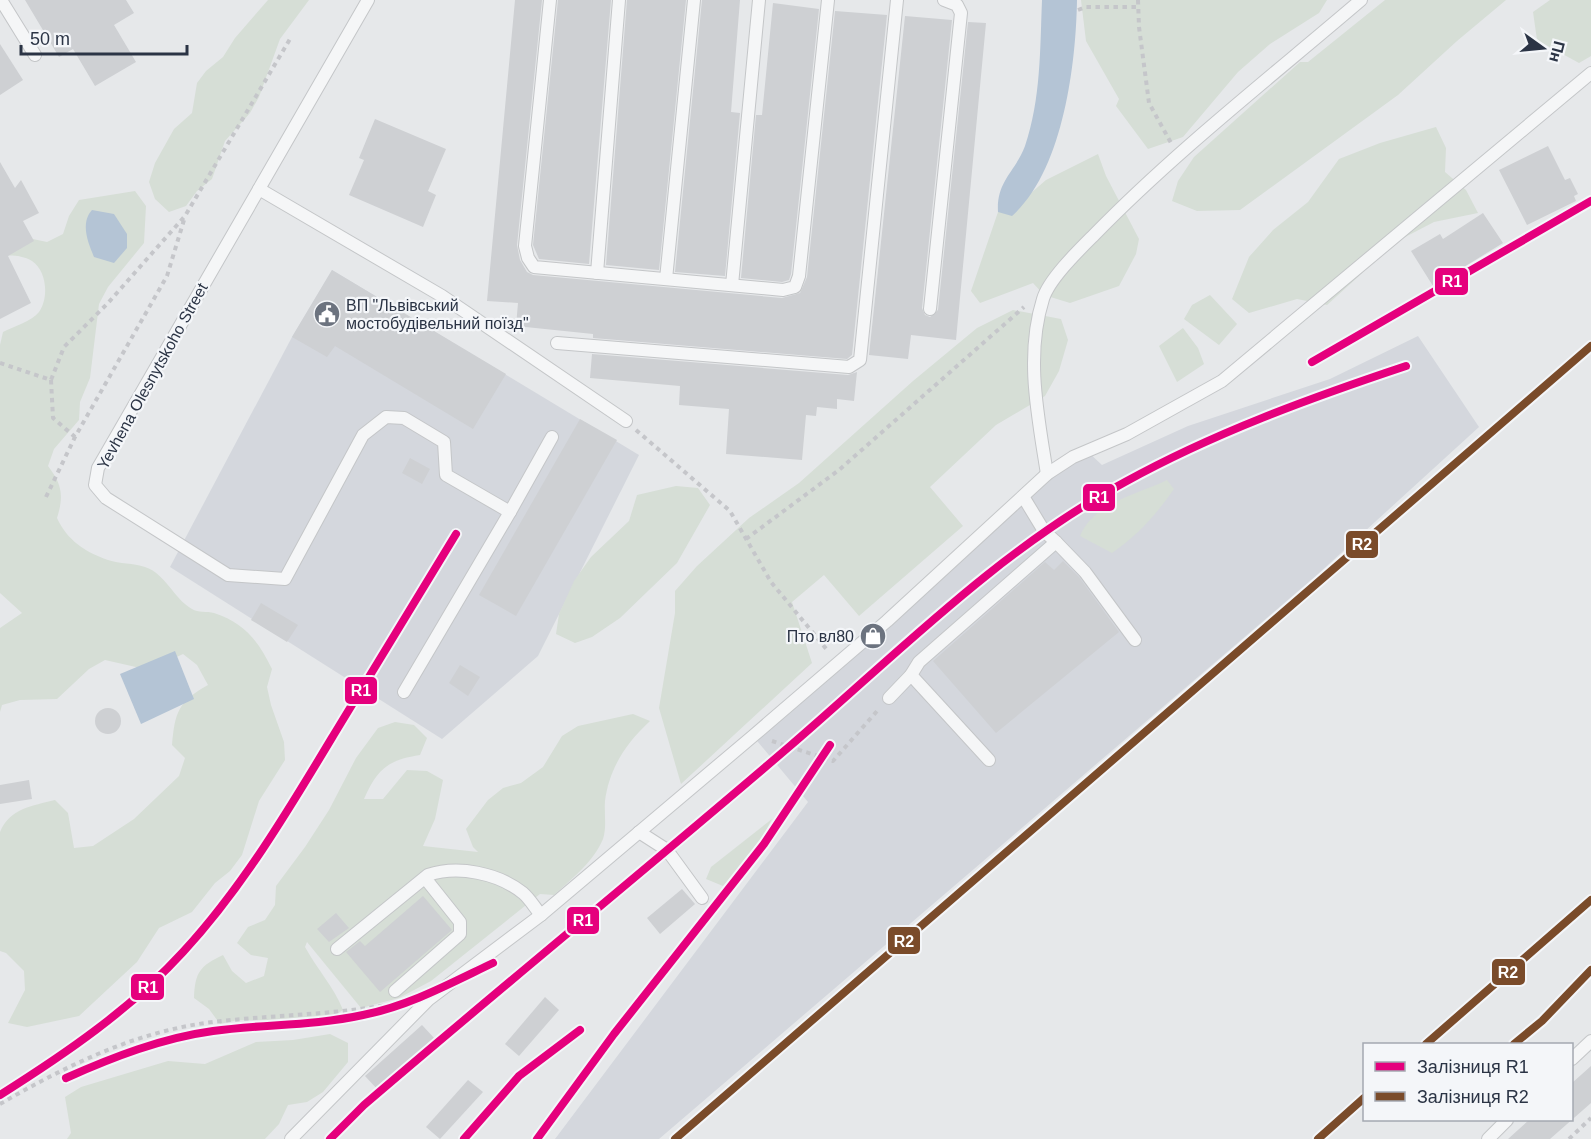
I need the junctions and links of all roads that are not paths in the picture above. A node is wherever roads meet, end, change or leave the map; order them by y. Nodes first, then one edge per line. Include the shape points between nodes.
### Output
1 (1, 0) edge
2 (368, 0) edge
3 (550, 0) edge
4 (619, 0) edge
5 (694, 0) edge
6 (759, 0) edge
7 (828, 0) edge
8 (897, 0) edge
9 (944, 0) edge
10 (1361, 0) edge
11 (35, 55) dead end
12 (1591, 73) edge
13 (259, 189) junction
14 (597, 273) junction
15 (666, 279) junction
16 (732, 285) junction
17 (930, 309) dead end
18 (557, 343) dead end
19 (626, 421) road end
20 (552, 437) dead end
21 (1047, 474) junction
22 (1024, 498) junction
23 (510, 512) junction
24 (1056, 542) junction
25 (1135, 640) dead end
26 (911, 675) junction
27 (404, 692) dead end
28 (889, 698) road end
29 (988, 760) dead end
30 (639, 832) junction
31 (425, 878) junction
32 (702, 898) dead end
33 (541, 915) junction
34 (337, 949) dead end
35 (395, 991) dead end
36 (1591, 1041) edge
37 (1573, 1058) edge
38 (1505, 1121) edge
39 (291, 1139) edge
40 (1488, 1139) edge

1 - 11 lane
2 - 13 lane, Yevhena Olesnytskoho Street
3 - 14 lane via 525,246 534,267
4 - 14 lane
5 - 15 lane
6 - 16 lane
7 - 16 lane via 799,276 795,287 783,290
8 - 18 lane via 860,360 849,367
9 - 17 lane via 957,5 961,13
10 - 21 lane via 1118,210 1074,254 1044,296 1033,342
12 - 21 lane via 1221,381
13 - 19 lane via 442,296
13 - 23 lane, Yevhena Olesnytskoho Street via 98,468 95,485 106,498 228,576 285,579 363,435 386,417 404,418 444,442 446,475
14 - 15 lane
15 - 16 lane
20 - 23 lane
21 - 22 lane
22 - 24 lane via 1044,531
22 - 30 lane
23 - 27 lane
24 - 25 lane via 1085,572
24 - 26 lane via 919,662
26 - 28 lane
26 - 29 lane
30 - 32 lane via 667,850
30 - 33 lane
31 - 33 lane via 443,870 460,870 506,882 524,894
31 - 34 lane
31 - 35 lane via 460,922 460,934
33 - 39 lane via 428,1000
36 - 37 lane
38 - 40 lane

